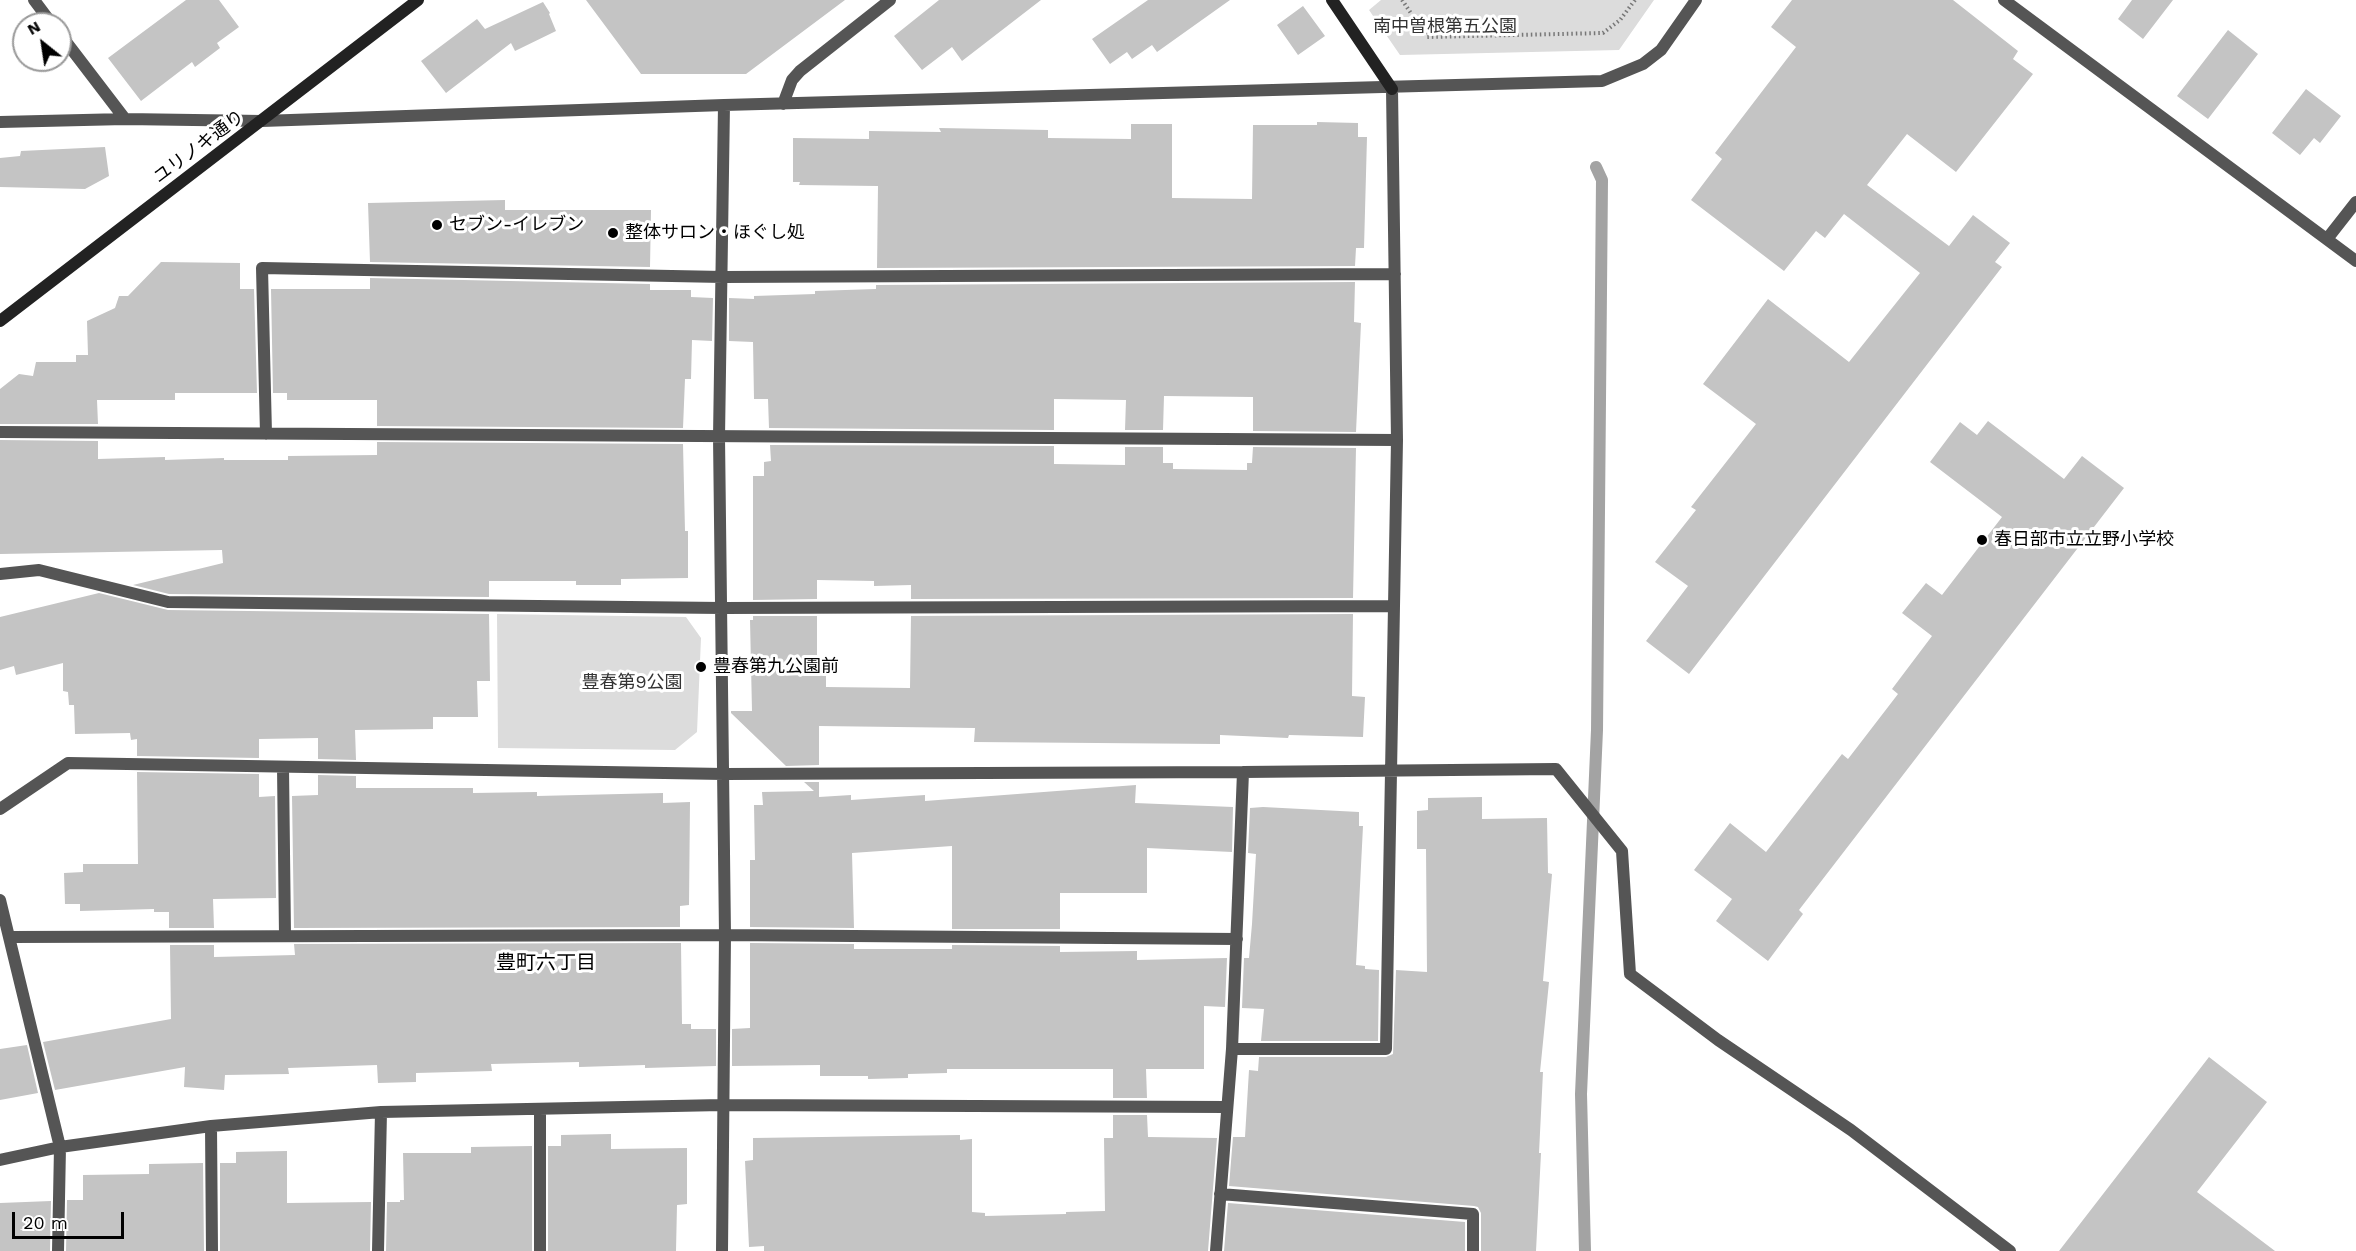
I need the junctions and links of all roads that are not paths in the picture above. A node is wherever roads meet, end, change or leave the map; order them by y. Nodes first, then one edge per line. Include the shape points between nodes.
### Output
1 (418, 0) edge
2 (890, 0) edge
3 (1332, 0) edge
4 (1696, 0) edge
5 (2004, 0) edge
6 (72, 50) edge
7 (1392, 89) junction
8 (783, 104) junction
9 (724, 105) junction
10 (125, 119) junction
11 (262, 121) junction
12 (0, 122) edge
13 (2356, 202) edge
14 (2327, 239) junction
15 (2356, 261) edge
16 (1395, 274) junction
17 (723, 277) junction
18 (0, 321) edge
19 (0, 432) edge
20 (266, 434) junction
21 (719, 437) junction
22 (1397, 440) junction
23 (0, 574) edge
24 (1392, 606) junction
25 (722, 608) junction
26 (283, 766) junction
27 (1391, 770) junction
28 (1243, 772) junction
29 (724, 774) junction
30 (0, 809) edge
31 (0, 900) edge
32 (725, 935) junction
33 (285, 936) junction
34 (9, 937) junction
35 (1237, 939) junction
36 (1232, 1048) junction
37 (722, 1105) junction
38 (1226, 1107) junction
39 (540, 1109) junction
40 (381, 1112) junction
41 (211, 1126) junction
42 (60, 1147) junction
43 (0, 1160) edge
44 (1220, 1194) junction
45 (58, 1251) edge
46 (212, 1251) edge
47 (378, 1251) edge
48 (540, 1251) edge
49 (722, 1251) edge
50 (1216, 1251) edge
51 (1473, 1251) edge
52 (2010, 1251) edge

1 - 11 street, ユリノキ通り
2 - 8 street via 800,71
3 - 7 street
4 - 7 street via 1661,50 1643,64 1602,81
5 - 14 street
6 - 10 street
7 - 8 street
7 - 16 street
8 - 9 street
9 - 11 street
9 - 17 street
10 - 11 street
10 - 12 street
11 - 18 street, ユリノキ通り
13 - 14 street
14 - 15 street
16 - 17 street
16 - 22 street
17 - 20 street via 262,268
17 - 21 street
19 - 20 street
20 - 21 street
21 - 22 street
21 - 25 street
22 - 24 street
23 - 25 street via 39,570 168,602
24 - 25 street
24 - 27 street
25 - 29 street
26 - 29 street
26 - 30 street via 68,763
26 - 33 street
27 - 28 street
27 - 36 street via 1386,1049
27 - 52 street via 1556,769 1622,851 1630,974 1718,1040 1851,1130
28 - 29 street
28 - 35 street
29 - 32 street
31 - 34 street
32 - 33 street
32 - 35 street
32 - 37 street
33 - 34 street
34 - 42 street
35 - 36 street
36 - 38 street
37 - 38 street
37 - 39 street
37 - 49 street
38 - 44 street
39 - 40 street
39 - 48 street
40 - 41 street
40 - 47 street
41 - 42 street
41 - 46 street
42 - 43 street
42 - 45 street
44 - 50 street
44 - 51 street via 1473,1214

